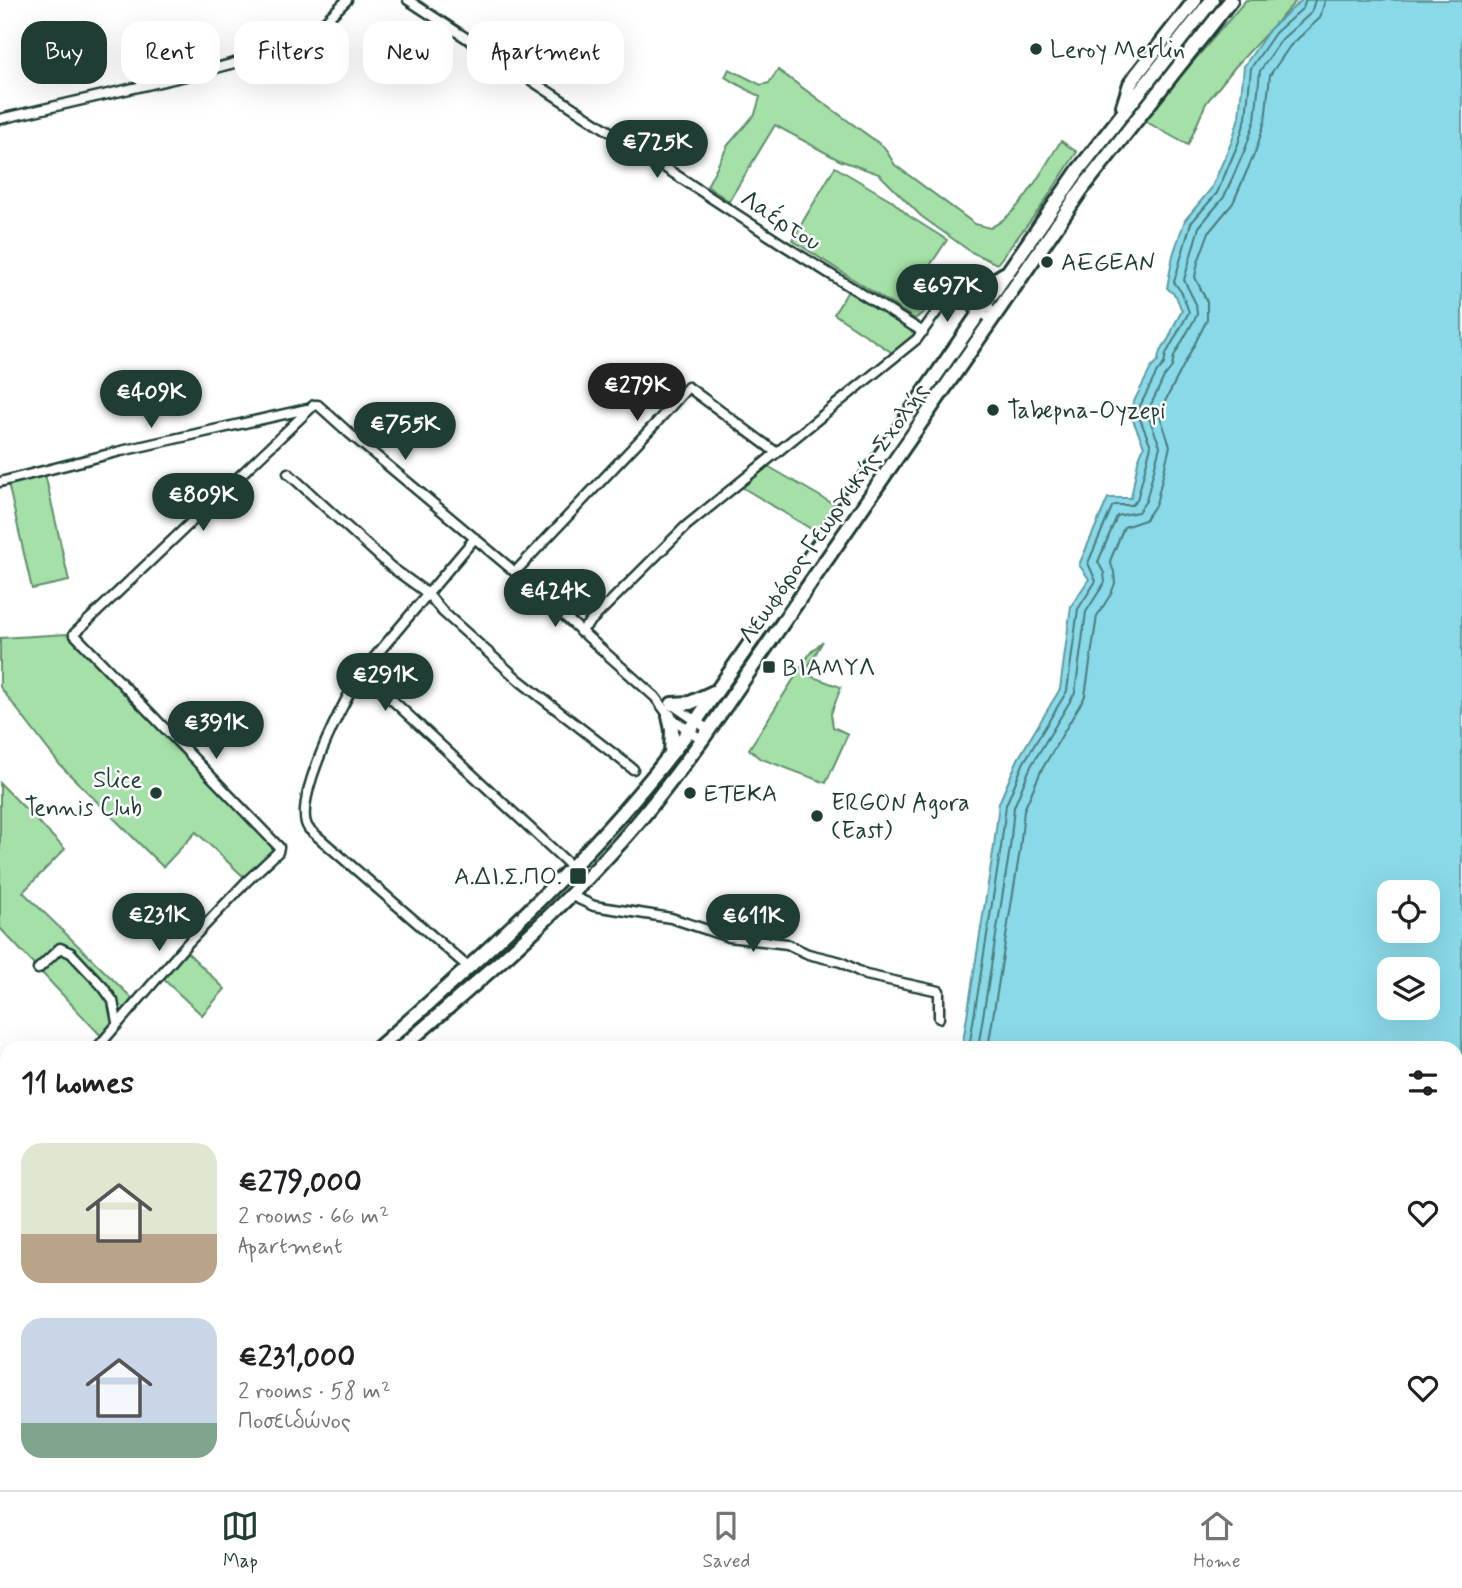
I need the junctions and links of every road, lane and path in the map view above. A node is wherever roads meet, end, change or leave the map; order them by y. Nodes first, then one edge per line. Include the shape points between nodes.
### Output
1 (347, 0) edge
2 (408, 0) edge
3 (1195, 0) edge
4 (1212, 0) edge
5 (1231, 0) edge
6 (1118, 118) junction
7 (0, 119) edge
8 (1010, 269) junction
9 (959, 293) junction
10 (989, 312) junction
11 (923, 332) junction
12 (310, 409) junction
13 (777, 453) junction
14 (288, 473) dead end
15 (0, 482) edge
16 (475, 538) junction
17 (515, 572) junction
18 (427, 593) junction
19 (580, 632) junction
20 (362, 672) junction
21 (717, 690) junction
22 (671, 710) junction
23 (692, 726) junction
24 (705, 735) junction
25 (670, 754) junction
26 (633, 769) dead end
27 (572, 867) junction
28 (570, 895) junction
29 (468, 967) junction
30 (38, 968) dead end
31 (939, 1018) dead end
32 (117, 1022) junction
33 (102, 1041) edge
34 (387, 1041) edge
35 (409, 1041) edge

1 - 7 street via 290,48
2 - 11 street, Λαέρτου
3 - 6 main road via 1130,84
4 - 6 main road, Λεωφόρος Γεωργικής Σχολής
5 - 10 main road, Λεωφόρος Γεωργικής Σχολής
6 - 8 main road, Λεωφόρος Γεωργικής Σχολής
8 - 9 main road via 988,284
8 - 10 main road, Λεωφόρος Γεωργικής Σχολής
9 - 10 street
9 - 10 street
9 - 11 street via 947,298
10 - 21 main road, Λεωφόρος Γεωργικής Σχολής
10 - 24 main road, Λεωφόρος Γεωργικής Σχολής
11 - 13 street
12 - 15 street
12 - 16 street via 318,405
12 - 32 street via 73,636 278,844 278,852
13 - 17 street via 688,387
13 - 19 street via 686,526
14 - 18 street via 391,567
16 - 17 street
16 - 18 street
17 - 19 street
18 - 20 street
18 - 26 street via 520,681
19 - 22 street
20 - 27 street
20 - 29 street via 335,719 303,820
21 - 22 main road
21 - 23 main road, Λεωφόρος Γεωργικής Σχολής
22 - 23 street
22 - 25 main road
23 - 24 street
23 - 25 main road, Λεωφόρος Γεωργικής Σχολής
24 - 28 main road, Λεωφόρος Γεωργικής Σχολής via 622,841
25 - 27 main road
27 - 29 main road
28 - 31 street via 594,906 671,918 729,937 787,944 866,975 939,991
28 - 35 main road, Λεωφόρος Γεωργικής Σχολής
29 - 34 main road
30 - 32 street via 60,948 71,953 113,1001
32 - 33 street

